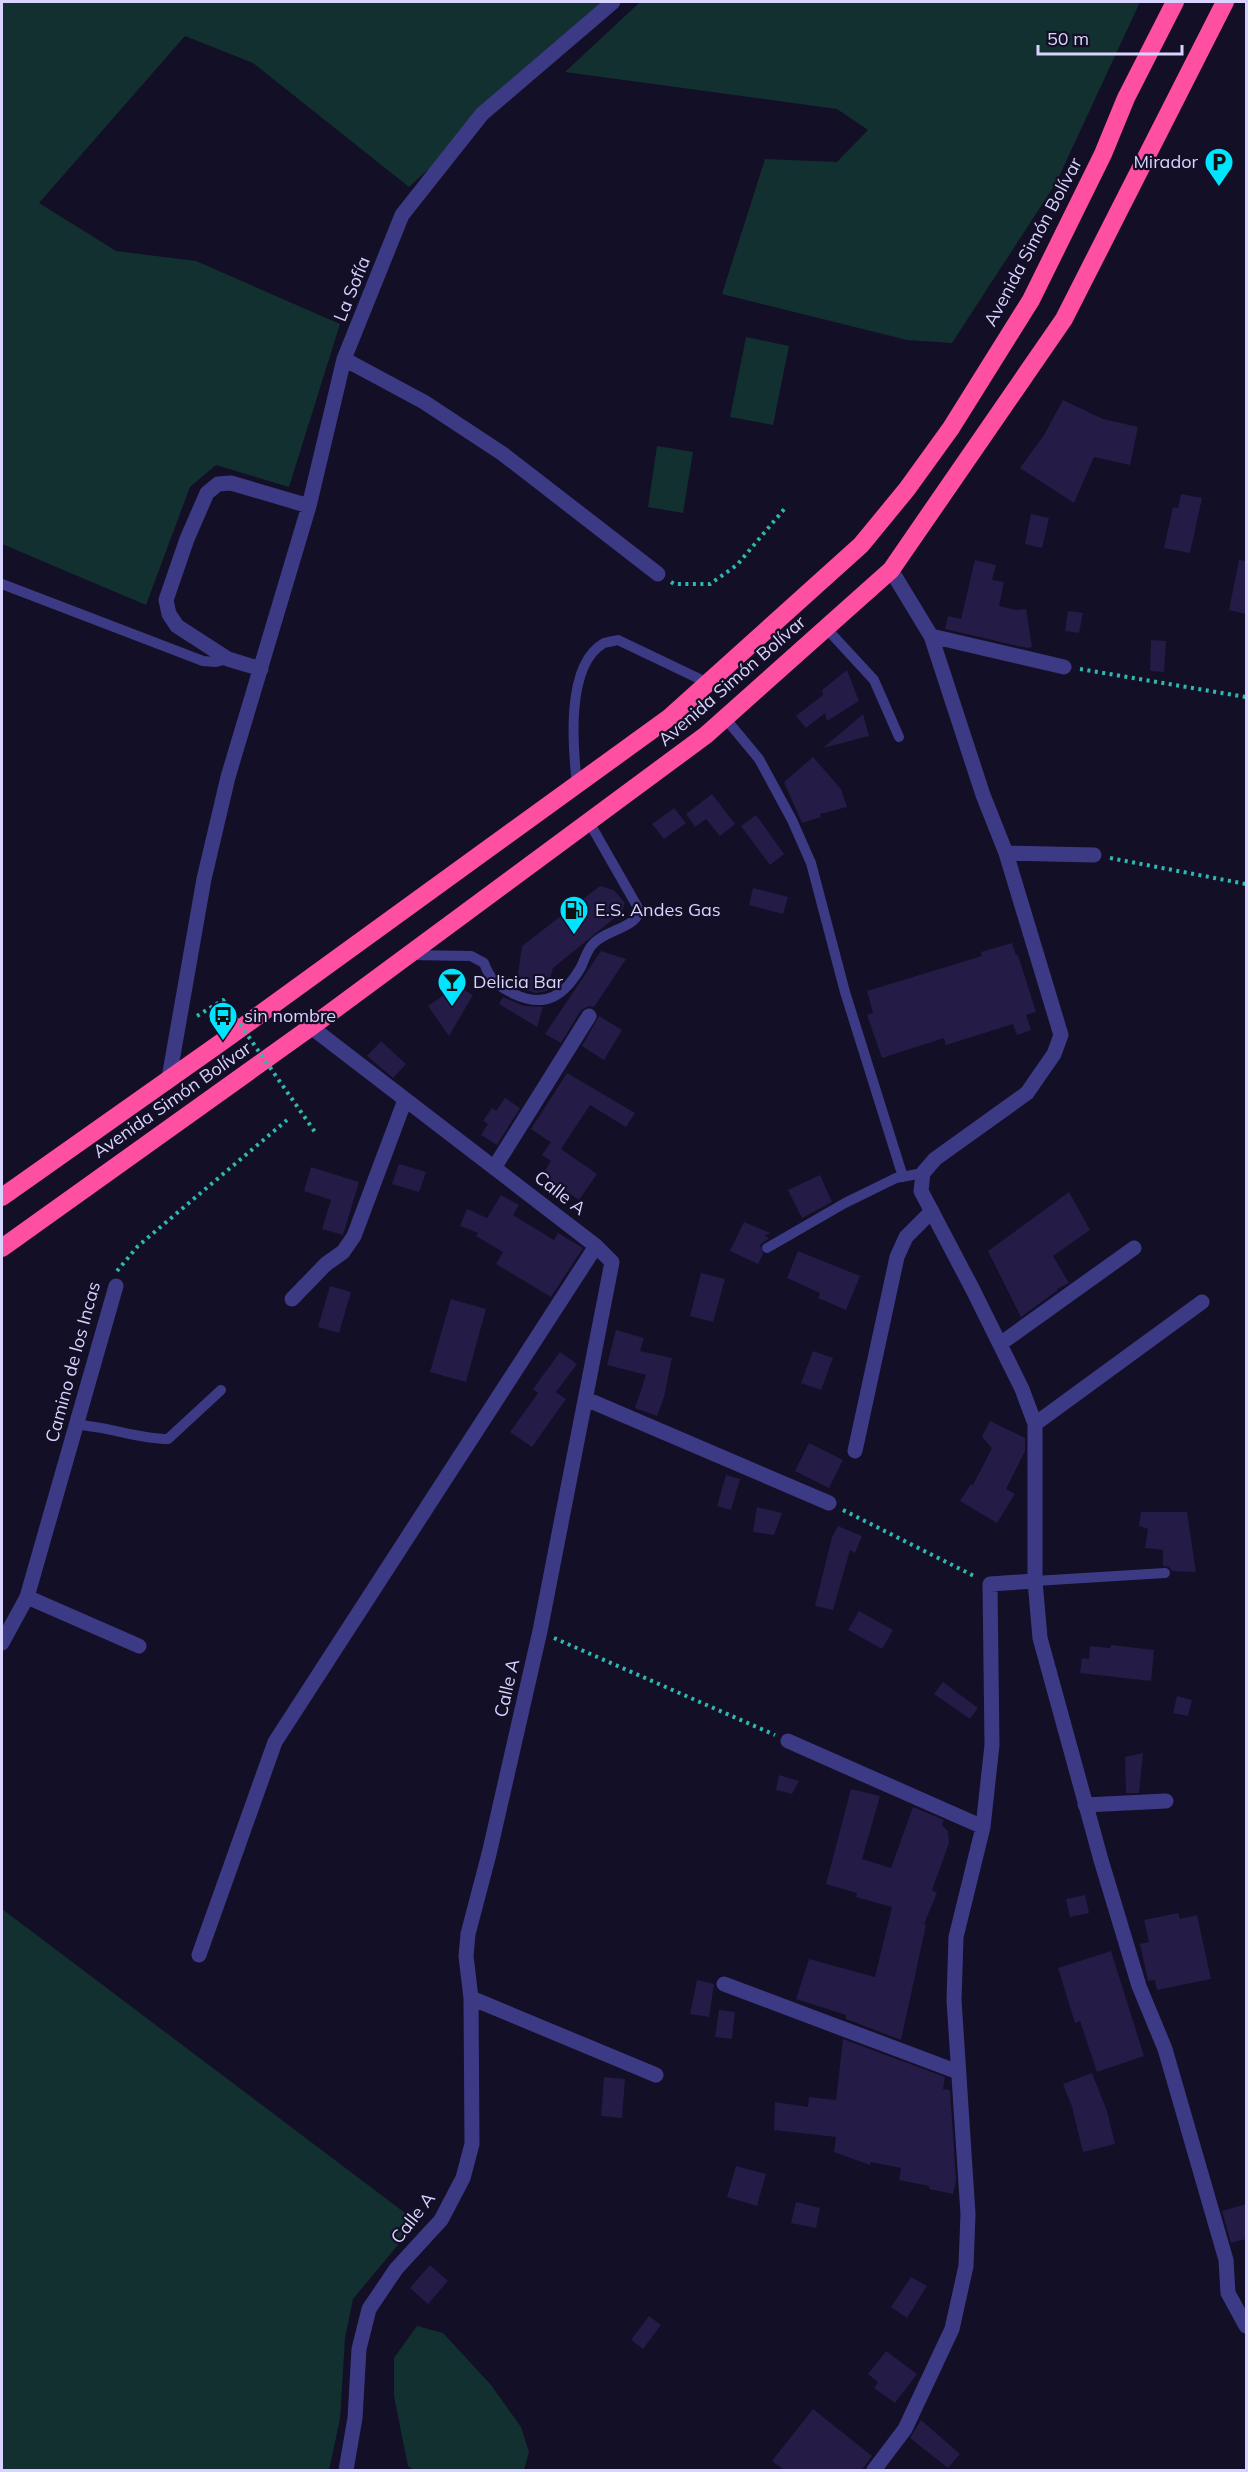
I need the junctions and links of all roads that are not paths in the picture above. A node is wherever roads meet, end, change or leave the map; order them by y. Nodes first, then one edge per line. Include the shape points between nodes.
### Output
1 (613, 2) edge
2 (1175, 2) edge
3 (1225, 2) edge
4 (344, 359) junction
5 (309, 506) junction
6 (891, 570) junction
7 (658, 574) road end
8 (2, 584) edge
9 (826, 628) junction
10 (931, 636) junction
11 (228, 659) junction
12 (1064, 667) road end
13 (261, 669) junction
14 (708, 682) junction
15 (724, 718) junction
16 (898, 737) dead end
17 (576, 785) junction
18 (589, 822) junction
19 (1006, 853) junction
20 (1094, 855) road end
21 (409, 955) junction
22 (589, 1016) dead end
23 (311, 1027) junction
24 (169, 1078) junction
25 (405, 1100) junction
26 (494, 1168) junction
27 (923, 1173) junction
28 (903, 1177) junction
29 (2, 1197) edge
30 (932, 1211) junction
31 (596, 1246) junction
32 (2, 1248) edge
33 (767, 1248) dead end
34 (1134, 1248) dead end
35 (116, 1286) road end
36 (291, 1299) dead end
37 (1202, 1302) dead end
38 (1000, 1344) junction
39 (221, 1390) dead end
40 (586, 1399) junction
41 (1035, 1424) junction
42 (77, 1425) junction
43 (855, 1451) dead end
44 (829, 1503) road end
45 (1165, 1572) dead end
46 (1035, 1581) junction
47 (27, 1597) junction
48 (2, 1643) edge
49 (139, 1646) dead end
50 (788, 1741) road end
51 (1167, 1801) dead end
52 (1085, 1805) junction
53 (983, 1827) junction
54 (199, 1955) dead end
55 (724, 1984) dead end
56 (471, 1998) junction
57 (958, 2072) junction
58 (656, 2075) dead end
59 (1246, 2326) edge
60 (346, 2470) edge
61 (874, 2470) edge

1 - 4 street, La Sofía via 482,114 402,215
2 - 14 highway, Avenida Simón Bolívar via 1031,300 951,428 908,489 861,545
3 - 6 highway, Avenida Simón Bolívar via 1064,319
4 - 5 street, La Sofía
4 - 7 street via 424,402 503,454
5 - 11 street via 231,483 218,484 207,493 166,600 177,626
5 - 13 street, La Sofía
6 - 9 highway, Avenida Simón Bolívar
6 - 10 street
8 - 11 lane via 203,661
9 - 15 highway, Avenida Simón Bolívar
9 - 16 lane via 874,680
10 - 12 street
10 - 19 street
11 - 13 street
13 - 24 street, La Sofía via 228,777 204,879
14 - 17 highway, Avenida Simón Bolívar via 670,717
14 - 17 lane via 618,640 605,643 590,657 575,698 572,738
15 - 18 highway, Avenida Simón Bolívar
15 - 28 lane via 759,759 811,863 845,992
17 - 24 highway, Avenida Simón Bolívar
18 - 21 highway, Avenida Simón Bolívar
18 - 21 lane via 639,913 634,920 595,941 570,985 553,998 525,999 508,991 494,983 484,963 471,956
19 - 20 street
19 - 27 street via 1060,1035 1053,1054 1027,1093 934,1159
21 - 23 highway, Avenida Simón Bolívar
22 - 26 street
23 - 25 street, Calle A
23 - 32 highway, Avenida Simón Bolívar
24 - 29 highway, Avenida Simón Bolívar
25 - 26 street, Calle A
25 - 36 street via 354,1236 343,1252
26 - 31 street, Calle A
27 - 28 lane
27 - 30 street via 921,1191
28 - 33 lane via 826,1212
30 - 38 street
30 - 43 street via 906,1237 897,1257
31 - 40 street, Calle A via 612,1262
31 - 54 street via 275,1742
34 - 38 street
35 - 42 street, Camino de los Incas
37 - 41 street
38 - 41 street
39 - 42 lane via 168,1439
40 - 44 street
40 - 56 street, Calle A via 540,1631 468,1934 466,1956
41 - 46 street
42 - 47 street, Camino de los Incas
45 - 46 lane
46 - 52 street via 1040,1638
46 - 53 street via 990,1584 992,1745
47 - 48 street, Camino de los Incas
47 - 49 street
50 - 53 street
51 - 52 street
52 - 59 street via 1139,1986 1165,2049 1226,2260 1228,2293
53 - 57 street via 956,1937
55 - 57 street
56 - 58 street
56 - 60 street, Calle A via 472,2144 464,2178 441,2220 396,2269 369,2308 359,2349 355,2418
57 - 61 street via 968,2214 966,2266 952,2329 905,2429

